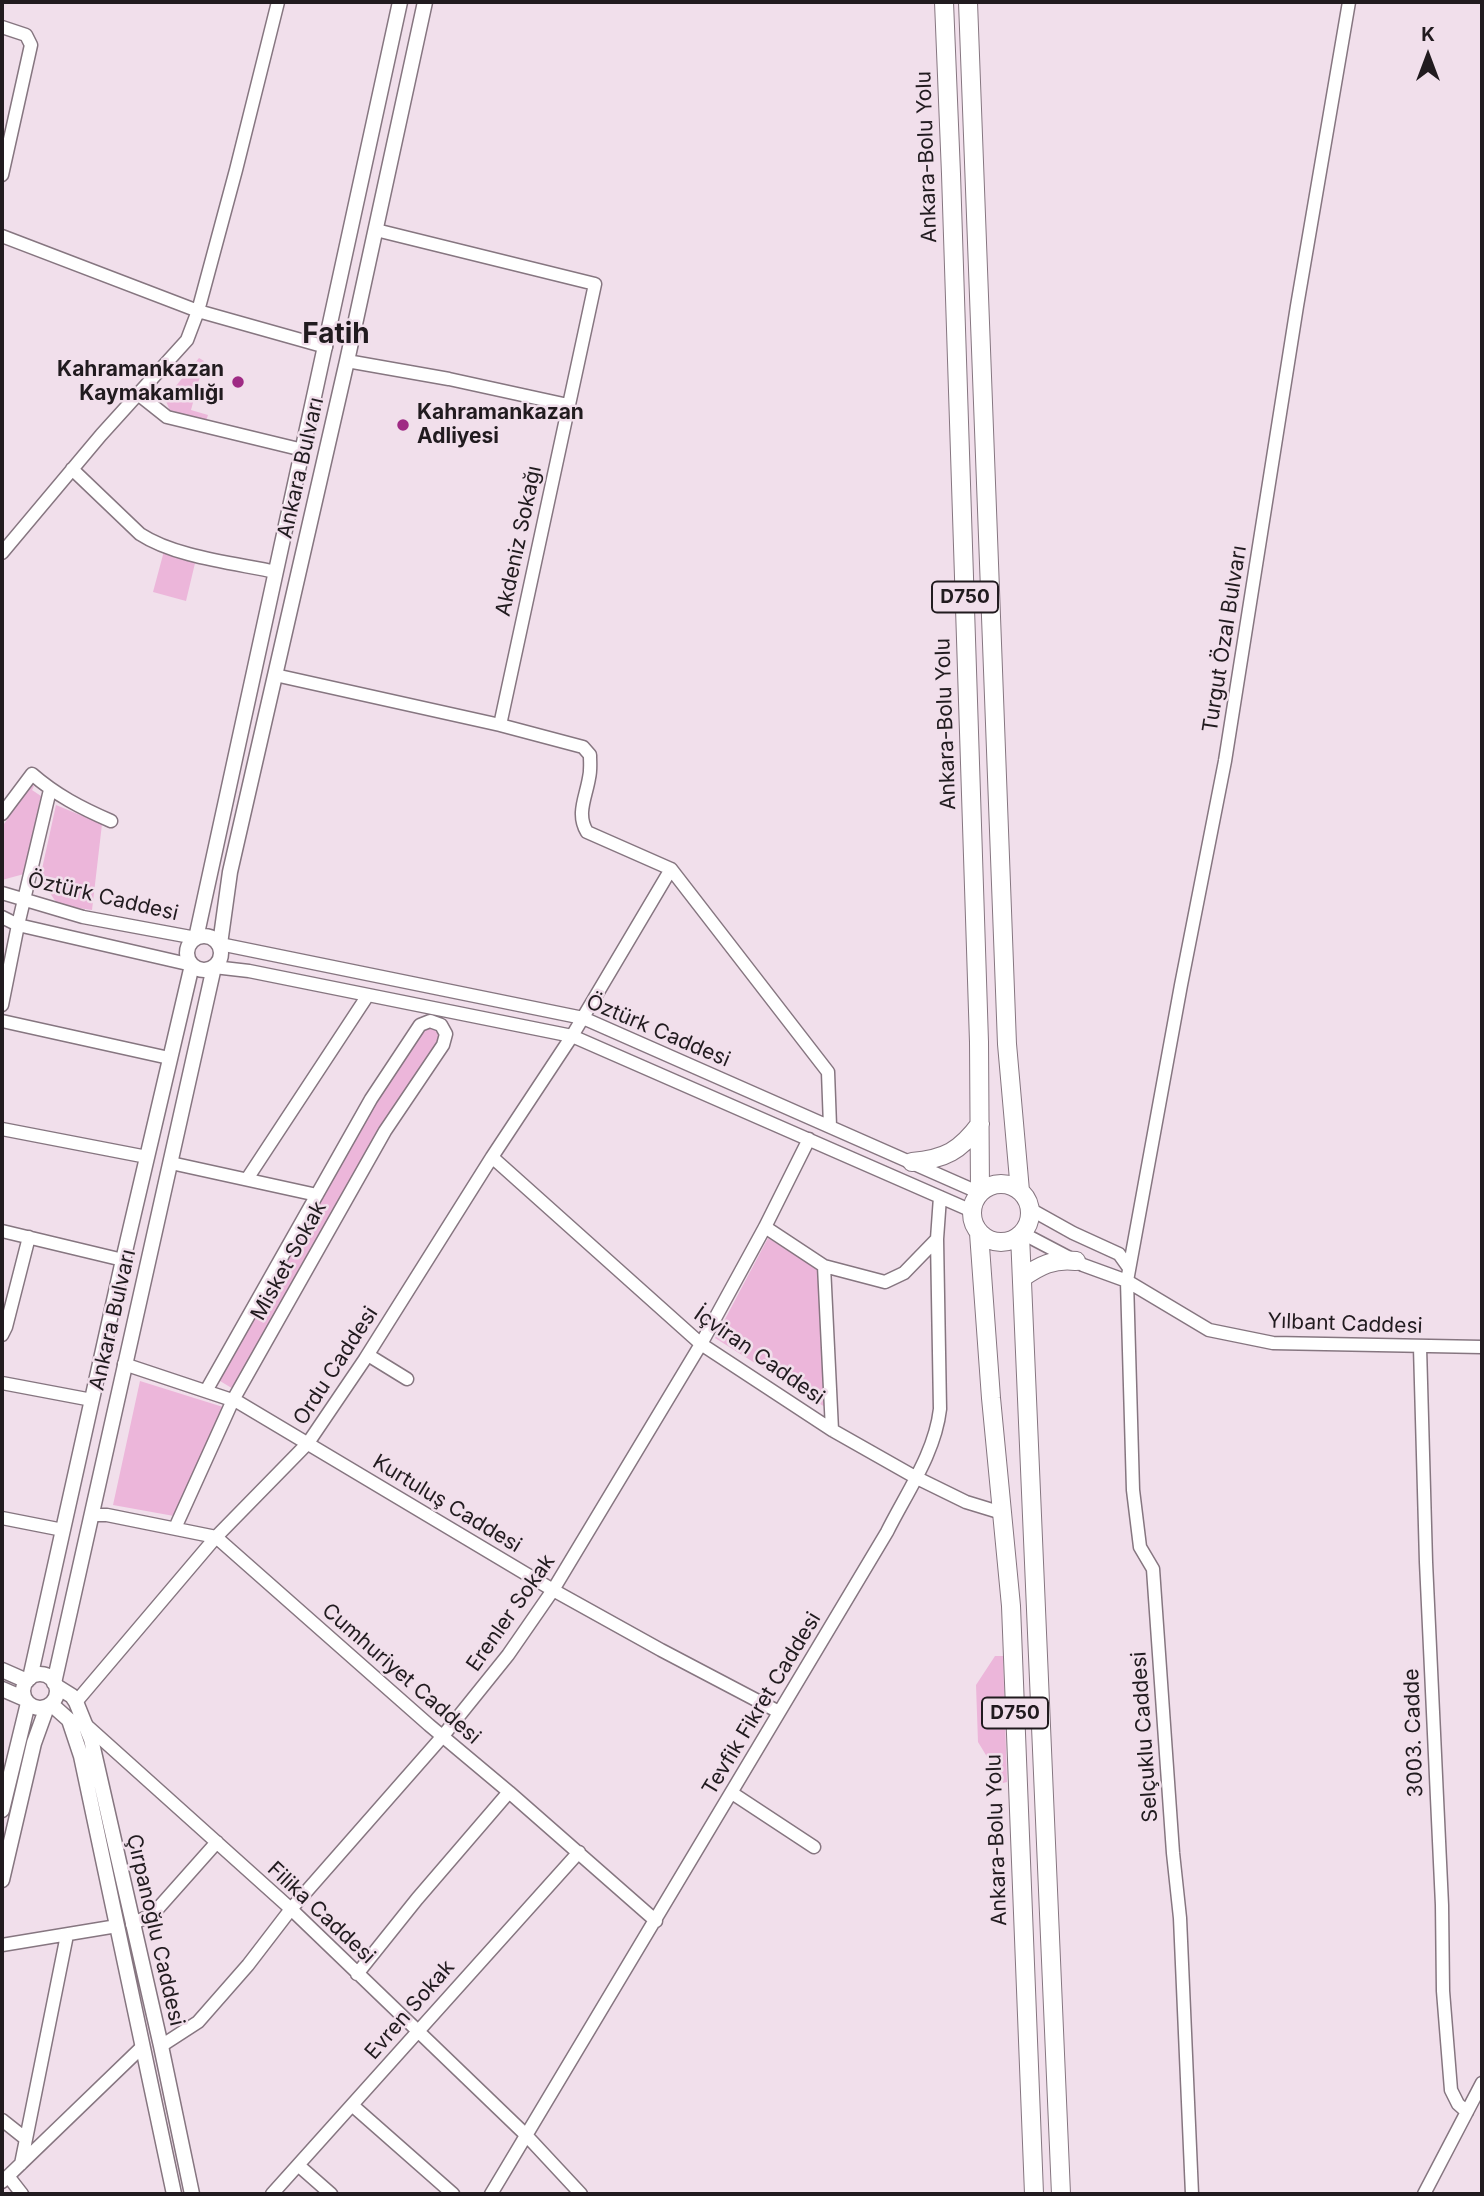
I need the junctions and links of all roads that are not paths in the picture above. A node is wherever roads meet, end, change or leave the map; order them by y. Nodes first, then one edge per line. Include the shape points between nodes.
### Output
1 (278, 2) edge
2 (401, 2) edge
3 (425, 2) edge
4 (944, 2) edge
5 (968, 2) edge
6 (1349, 2) edge
7 (2, 27) edge
8 (2, 175) edge
9 (376, 230) junction
10 (2, 236) edge
11 (198, 311) junction
12 (326, 347) junction
13 (347, 361) junction
14 (138, 394) junction
15 (568, 405) junction
16 (303, 450) junction
17 (72, 470) junction
18 (2, 554) edge
19 (276, 572) junction
20 (275, 675) junction
21 (500, 725) junction
22 (50, 790) junction
23 (2, 814) edge
24 (111, 821) dead end
25 (671, 869) junction
26 (2, 893) edge
27 (24, 900) junction
28 (2, 917) edge
29 (18, 925) junction
30 (196, 937) junction
31 (220, 944) junction
32 (192, 965) junction
33 (214, 967) junction
34 (368, 995) junction
35 (2, 1006) edge
36 (583, 1018) junction
37 (2, 1021) edge
38 (572, 1036) junction
39 (169, 1058) junction
40 (980, 1124) junction
41 (830, 1126) junction
42 (2, 1129) edge
43 (809, 1139) junction
44 (147, 1157) junction
45 (492, 1157) junction
46 (912, 1162) junction
47 (171, 1163) junction
48 (247, 1179) junction
49 (1020, 1191) junction
50 (980, 1193) junction
51 (317, 1195) junction
52 (940, 1197) junction
53 (1030, 1209) junction
54 (972, 1211) junction
55 (765, 1227) junction
56 (2, 1231) edge
57 (979, 1233) junction
58 (1021, 1234) junction
59 (29, 1237) junction
60 (937, 1239) junction
61 (123, 1260) junction
62 (1076, 1261) junction
63 (824, 1266) junction
64 (1128, 1275) junction
65 (1022, 1278) junction
66 (2, 1335) edge
67 (701, 1344) junction
68 (1420, 1347) junction
69 (1482, 1347) edge
70 (368, 1355) junction
71 (124, 1364) junction
72 (407, 1379) dead end
73 (2, 1383) edge
74 (206, 1391) junction
75 (92, 1400) junction
76 (233, 1400) junction
77 (832, 1430) junction
78 (308, 1443) junction
79 (915, 1477) junction
80 (1002, 1513) junction
81 (93, 1515) junction
82 (2, 1518) edge
83 (175, 1528) junction
84 (63, 1530) junction
85 (216, 1537) junction
86 (553, 1590) junction
87 (2, 1670) edge
88 (28, 1680) junction
89 (55, 1685) junction
90 (2, 1689) edge
91 (26, 1701) junction
92 (76, 1702) junction
93 (49, 1705) junction
94 (779, 1712) junction
95 (85, 1724) junction
96 (442, 1737) junction
97 (509, 1792) junction
98 (732, 1793) junction
99 (4, 1794) edge
100 (2, 1810) edge
101 (217, 1842) junction
102 (814, 1847) dead end
103 (579, 1852) junction
104 (2, 1880) edge
105 (291, 1909) junction
106 (656, 1921) junction
107 (125, 1925) junction
108 (67, 1935) junction
109 (2, 1945) edge
110 (357, 1974) junction
111 (418, 2032) junction
112 (143, 2046) junction
113 (161, 2046) junction
114 (1482, 2083) edge
115 (352, 2105) junction
116 (1468, 2112) junction
117 (2, 2120) edge
118 (526, 2135) junction
119 (26, 2139) junction
120 (21, 2164) junction
121 (298, 2165) junction
122 (5, 2179) edge
123 (22, 2194) edge
124 (174, 2194) edge
125 (192, 2194) edge
126 (272, 2194) edge
127 (331, 2194) edge
128 (453, 2194) edge
129 (491, 2194) edge
130 (581, 2194) edge
131 (1034, 2194) edge
132 (1061, 2194) edge
133 (1192, 2194) edge
134 (1424, 2194) edge

1 - 11 street
2 - 12 main road, Ankara Bulvarı
3 - 9 main road, Ankara Bulvarı
4 - 40 highway, Ankara-Bolu Yolu / D750
5 - 49 highway, D750 via 1007,1044
6 - 64 street, Turgut Özal Bulvarı via 1225,761
7 - 8 street via 26,35 31,45
9 - 13 main road, Ankara Bulvarı
9 - 15 street, Akdeniz Sokağı via 595,284
10 - 11 street
11 - 12 street
11 - 14 street via 187,340
12 - 16 main road, Ankara Bulvarı
13 - 15 street
13 - 20 main road, Ankara Bulvarı
14 - 16 street via 167,417
14 - 17 street
15 - 21 street, Akdeniz Sokağı
16 - 19 main road, Ankara Bulvarı
17 - 18 street
17 - 19 street via 152,542
19 - 30 main road, Ankara Bulvarı
20 - 21 street
20 - 31 main road, Ankara Bulvarı via 230,872
21 - 25 street via 583,747 590,755 581,814 587,832
22 - 23 street via 32,774
22 - 24 street
22 - 27 street
25 - 36 street, Ordu Caddesi
25 - 41 street via 828,1072
26 - 27 street, Öztürk Caddesi
27 - 29 street
27 - 30 street, Öztürk Caddesi via 82,917
28 - 29 street
29 - 32 street
29 - 35 street
30 - 31 main road via 209,936
30 - 32 main road, Ankara Bulvarı via 188,948
31 - 33 main road, Ankara Bulvarı via 220,959
31 - 36 street, Öztürk Caddesi
32 - 33 main road via 205,970
32 - 39 main road, Ankara Bulvarı
33 - 34 street, Öztürk Caddesi
33 - 47 main road, Ankara Bulvarı
34 - 38 street, Öztürk Caddesi
34 - 48 street
36 - 38 street, Ordu Caddesi
36 - 41 street, Öztürk Caddesi
37 - 39 street
38 - 43 street, Öztürk Caddesi
38 - 45 street, Ordu Caddesi
39 - 44 main road, Ankara Bulvarı
40 - 46 highway via 952,1153
40 - 50 highway, Ankara-Bolu Yolu / D750
41 - 46 street, Öztürk Caddesi
42 - 44 street
43 - 52 street, Öztürk Caddesi
43 - 55 street, Erenler Sokak
44 - 61 main road, Ankara Bulvarı
45 - 67 street, İçviran Caddesi
45 - 70 street, Ordu Caddesi
46 - 50 street, Öztürk Caddesi
47 - 48 street
47 - 71 main road, Ankara Bulvarı
48 - 51 street
49 - 50 highway via 1000,1184
49 - 53 highway
50 - 54 highway
51 - 74 street
51 - 76 street, Misket Sokak via 411,1037 423,1023 438,1023 446,1034 443,1045 385,1131
52 - 54 street, Öztürk Caddesi
52 - 60 street, Tevfik Fikret Caddesi
53 - 58 highway
53 - 64 street, Yılbant Caddesi via 1119,1254
54 - 57 highway
55 - 63 street
55 - 67 street, Erenler Sokak
56 - 59 street
57 - 58 highway via 999,1242
57 - 80 highway, Ankara-Bolu Yolu / D750
58 - 62 street, Yılbant Caddesi
58 - 65 highway, D750
59 - 61 street
59 - 66 street
60 - 63 street via 904,1273 884,1282
60 - 79 street, Tevfik Fikret Caddesi via 940,1409 932,1449
61 - 75 main road, Ankara Bulvarı
62 - 64 street, Yılbant Caddesi
62 - 65 highway via 1050,1262
63 - 77 street
64 - 68 street, Yılbant Caddesi via 1209,1330 1273,1343
64 - 133 street, Selçuklu Caddesi via 1133,1490 1140,1548 1153,1569 1180,1918
65 - 132 highway, D750
67 - 77 street, İçviran Caddesi
67 - 86 street, Erenler Sokak
68 - 69 street, Yılbant Caddesi
68 - 116 street, 3003. Cadde via 1443,1991 1451,2090
70 - 72 street
70 - 78 street, Ordu Caddesi
71 - 74 street, Kurtuluş Caddesi
71 - 81 main road, Ankara Bulvarı
73 - 75 street
74 - 76 street, Kurtuluş Caddesi
75 - 84 main road, Ankara Bulvarı
76 - 78 street, Kurtuluş Caddesi
76 - 83 street, Misket Sokak
77 - 79 street, İçviran Caddesi
78 - 85 street, Ordu Caddesi
78 - 86 street, Kurtuluş Caddesi
79 - 80 street, İçviran Caddesi via 965,1502
79 - 94 street, Tevfik Fikret Caddesi
80 - 131 highway, Ankara-Bolu Yolu / D750 via 1011,1606
81 - 83 street, Cumhuriyet Caddesi
81 - 89 main road, Ankara Bulvarı
82 - 84 street
83 - 85 street, Cumhuriyet Caddesi
84 - 88 main road, Ankara Bulvarı
85 - 92 street, Ordu Caddesi
85 - 96 street, Cumhuriyet Caddesi
86 - 94 street, Kurtuluş Caddesi
86 - 96 street, Erenler Sokak
87 - 88 main road
88 - 89 main road via 45,1675
88 - 91 main road, Ankara Bulvarı via 23,1691
89 - 92 main road, Çırpanoğlu Caddesi
89 - 93 main road, Ankara Bulvarı via 56,1696
90 - 91 main road
91 - 93 main road via 37,1708
91 - 99 main road, Ankara Bulvarı
92 - 95 main road, Çırpanoğlu Caddesi
93 - 104 main road, Ankara Bulvarı via 34,1743
93 - 107 main road, Çırpanoğlu Caddesi via 65,1714 72,1727
94 - 98 street, Tevfik Fikret Caddesi
95 - 101 street, Filika Caddesi
95 - 107 main road, Çırpanoğlu Caddesi
96 - 97 street, Cumhuriyet Caddesi
96 - 105 street, Erenler Sokak
97 - 103 street, Cumhuriyet Caddesi
97 - 110 street
98 - 102 street
98 - 106 street, Tevfik Fikret Caddesi
99 - 100 main road, Ankara Bulvarı
101 - 105 street, Filika Caddesi
101 - 107 street via 153,1914
103 - 106 street, Cumhuriyet Caddesi
103 - 111 street, Evren Sokak
105 - 110 street, Filika Caddesi
105 - 113 street, Erenler Sokak via 198,2022
106 - 118 street, Tevfik Fikret Caddesi
107 - 108 street
107 - 112 main road, Çırpanoğlu Caddesi
107 - 113 main road, Çırpanoğlu Caddesi
108 - 109 street
108 - 119 street
110 - 111 street, Filika Caddesi
111 - 115 street, Evren Sokak
111 - 118 street, Filika Caddesi
112 - 120 street
112 - 124 main road, Çırpanoğlu Caddesi
113 - 125 main road, Çırpanoğlu Caddesi
114 - 116 street
115 - 121 street, Evren Sokak
115 - 128 street
116 - 134 street
117 - 119 street
118 - 129 street, Tevfik Fikret Caddesi
118 - 130 street, Filika Caddesi
119 - 120 street
120 - 122 street
121 - 126 street, Evren Sokak
121 - 127 street
122 - 123 street

